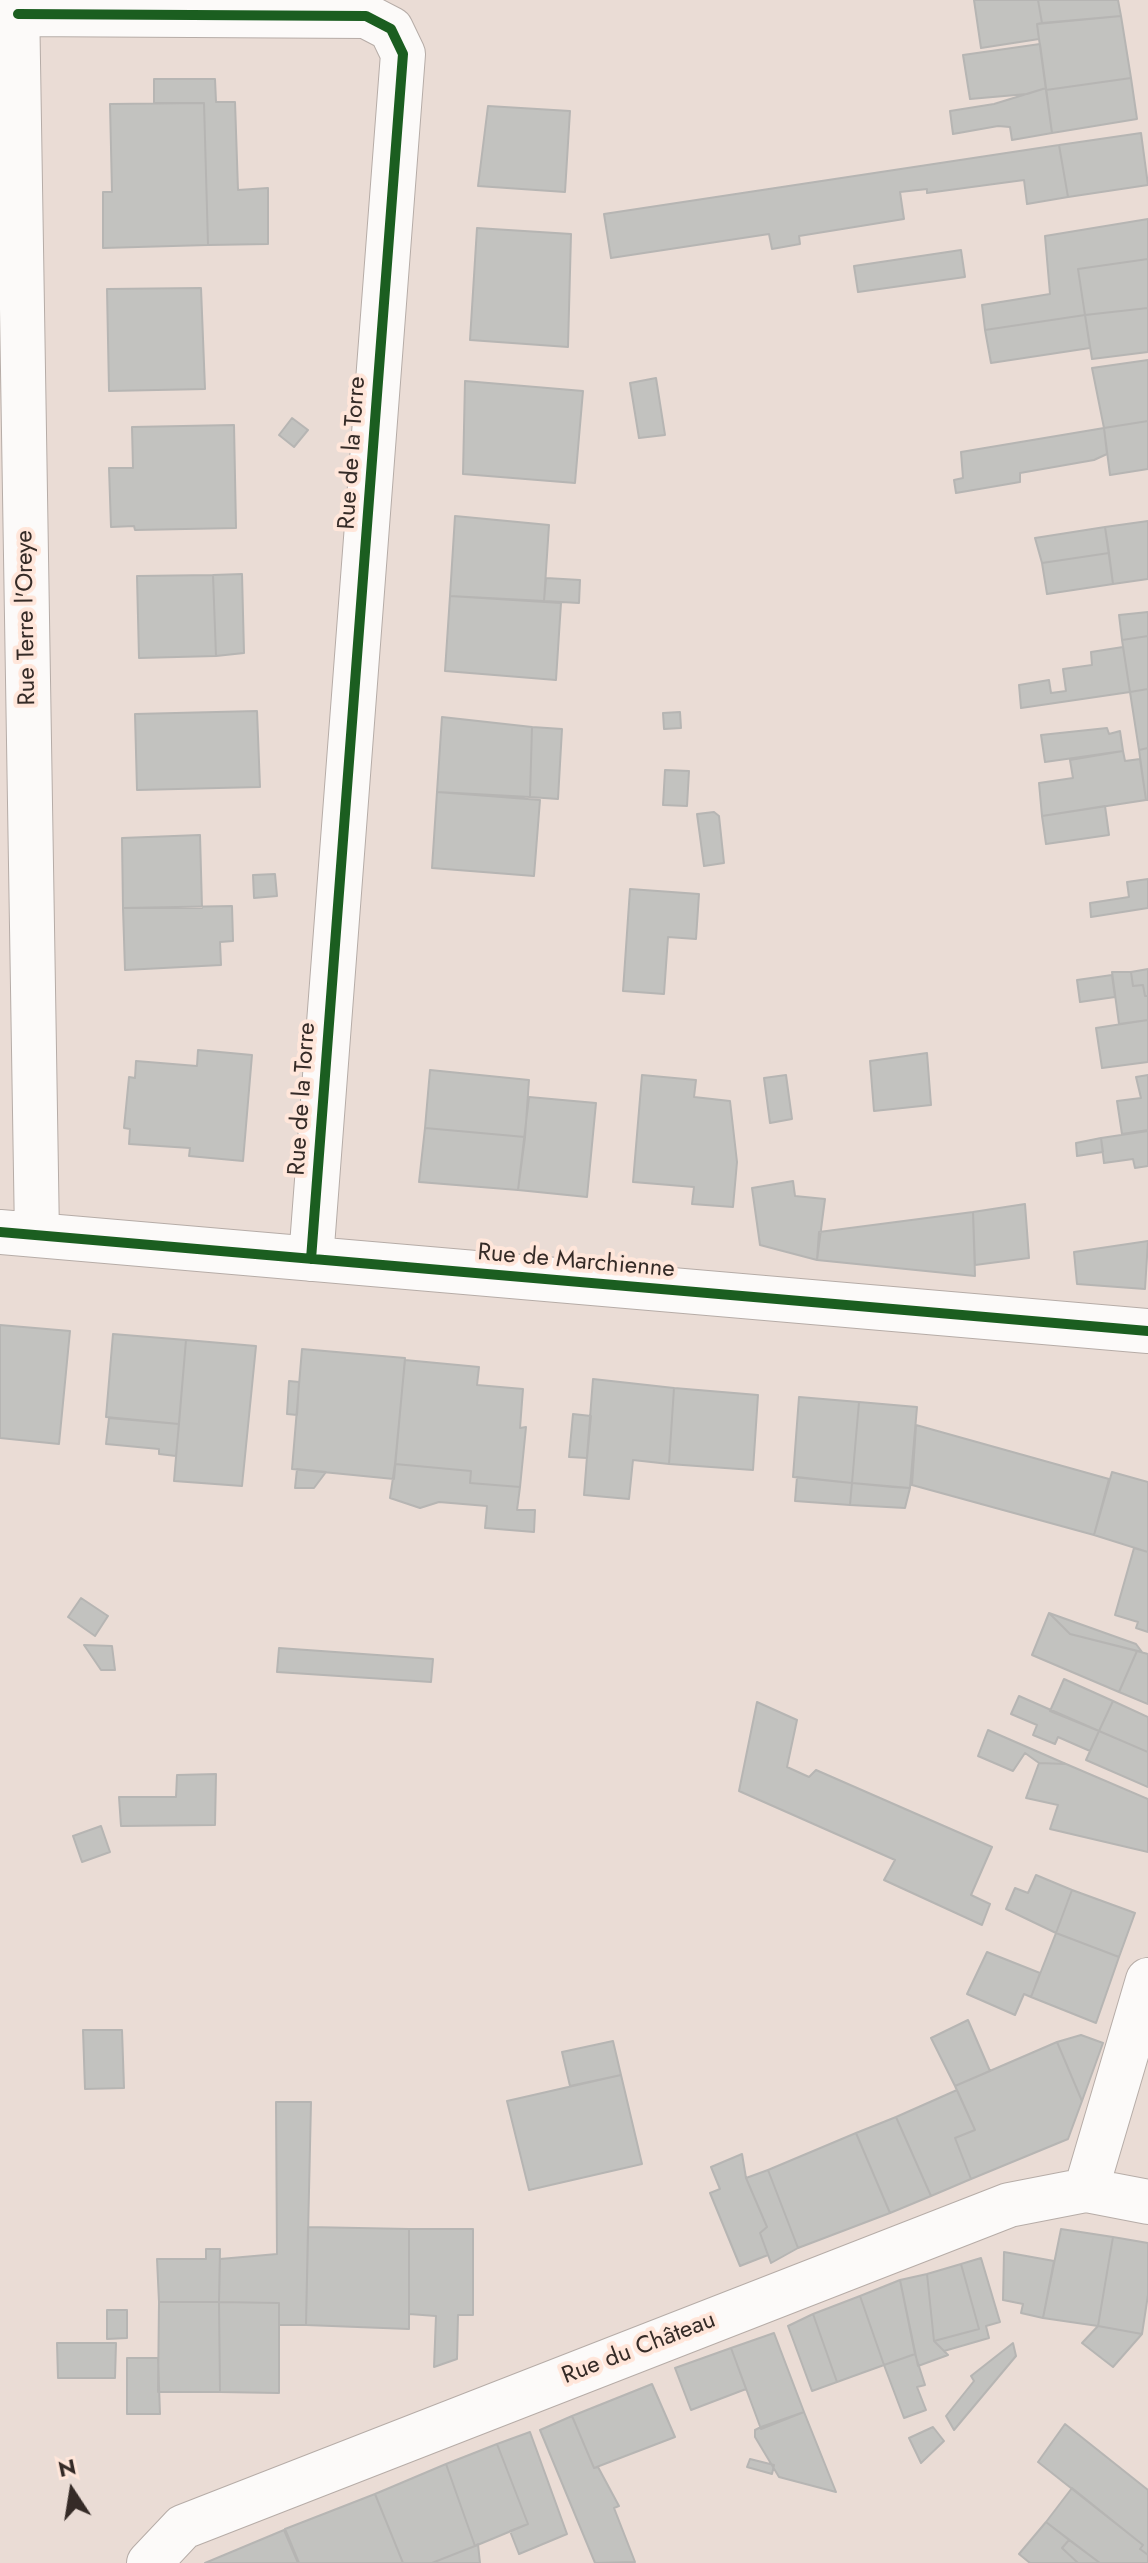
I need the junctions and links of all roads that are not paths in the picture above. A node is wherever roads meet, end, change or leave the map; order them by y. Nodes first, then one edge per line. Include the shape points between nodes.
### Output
1 (18, 7) edge
2 (19, 1234) edge
3 (311, 1259) junction
4 (1148, 1331) edge
5 (1148, 1980) edge
6 (1086, 2190) junction
7 (1148, 2202) edge
8 (149, 2563) edge

1 - 2 street, Rue Terre l'Oreye
1 - 3 street, Rue de la Torre via 366,16 391,29 403,54
2 - 3 street, Rue de Marchienne
3 - 4 street, Rue de Marchienne
5 - 6 street
6 - 7 street, Rue du Château
6 - 8 street, Rue du Château via 1009,2205 183,2527

